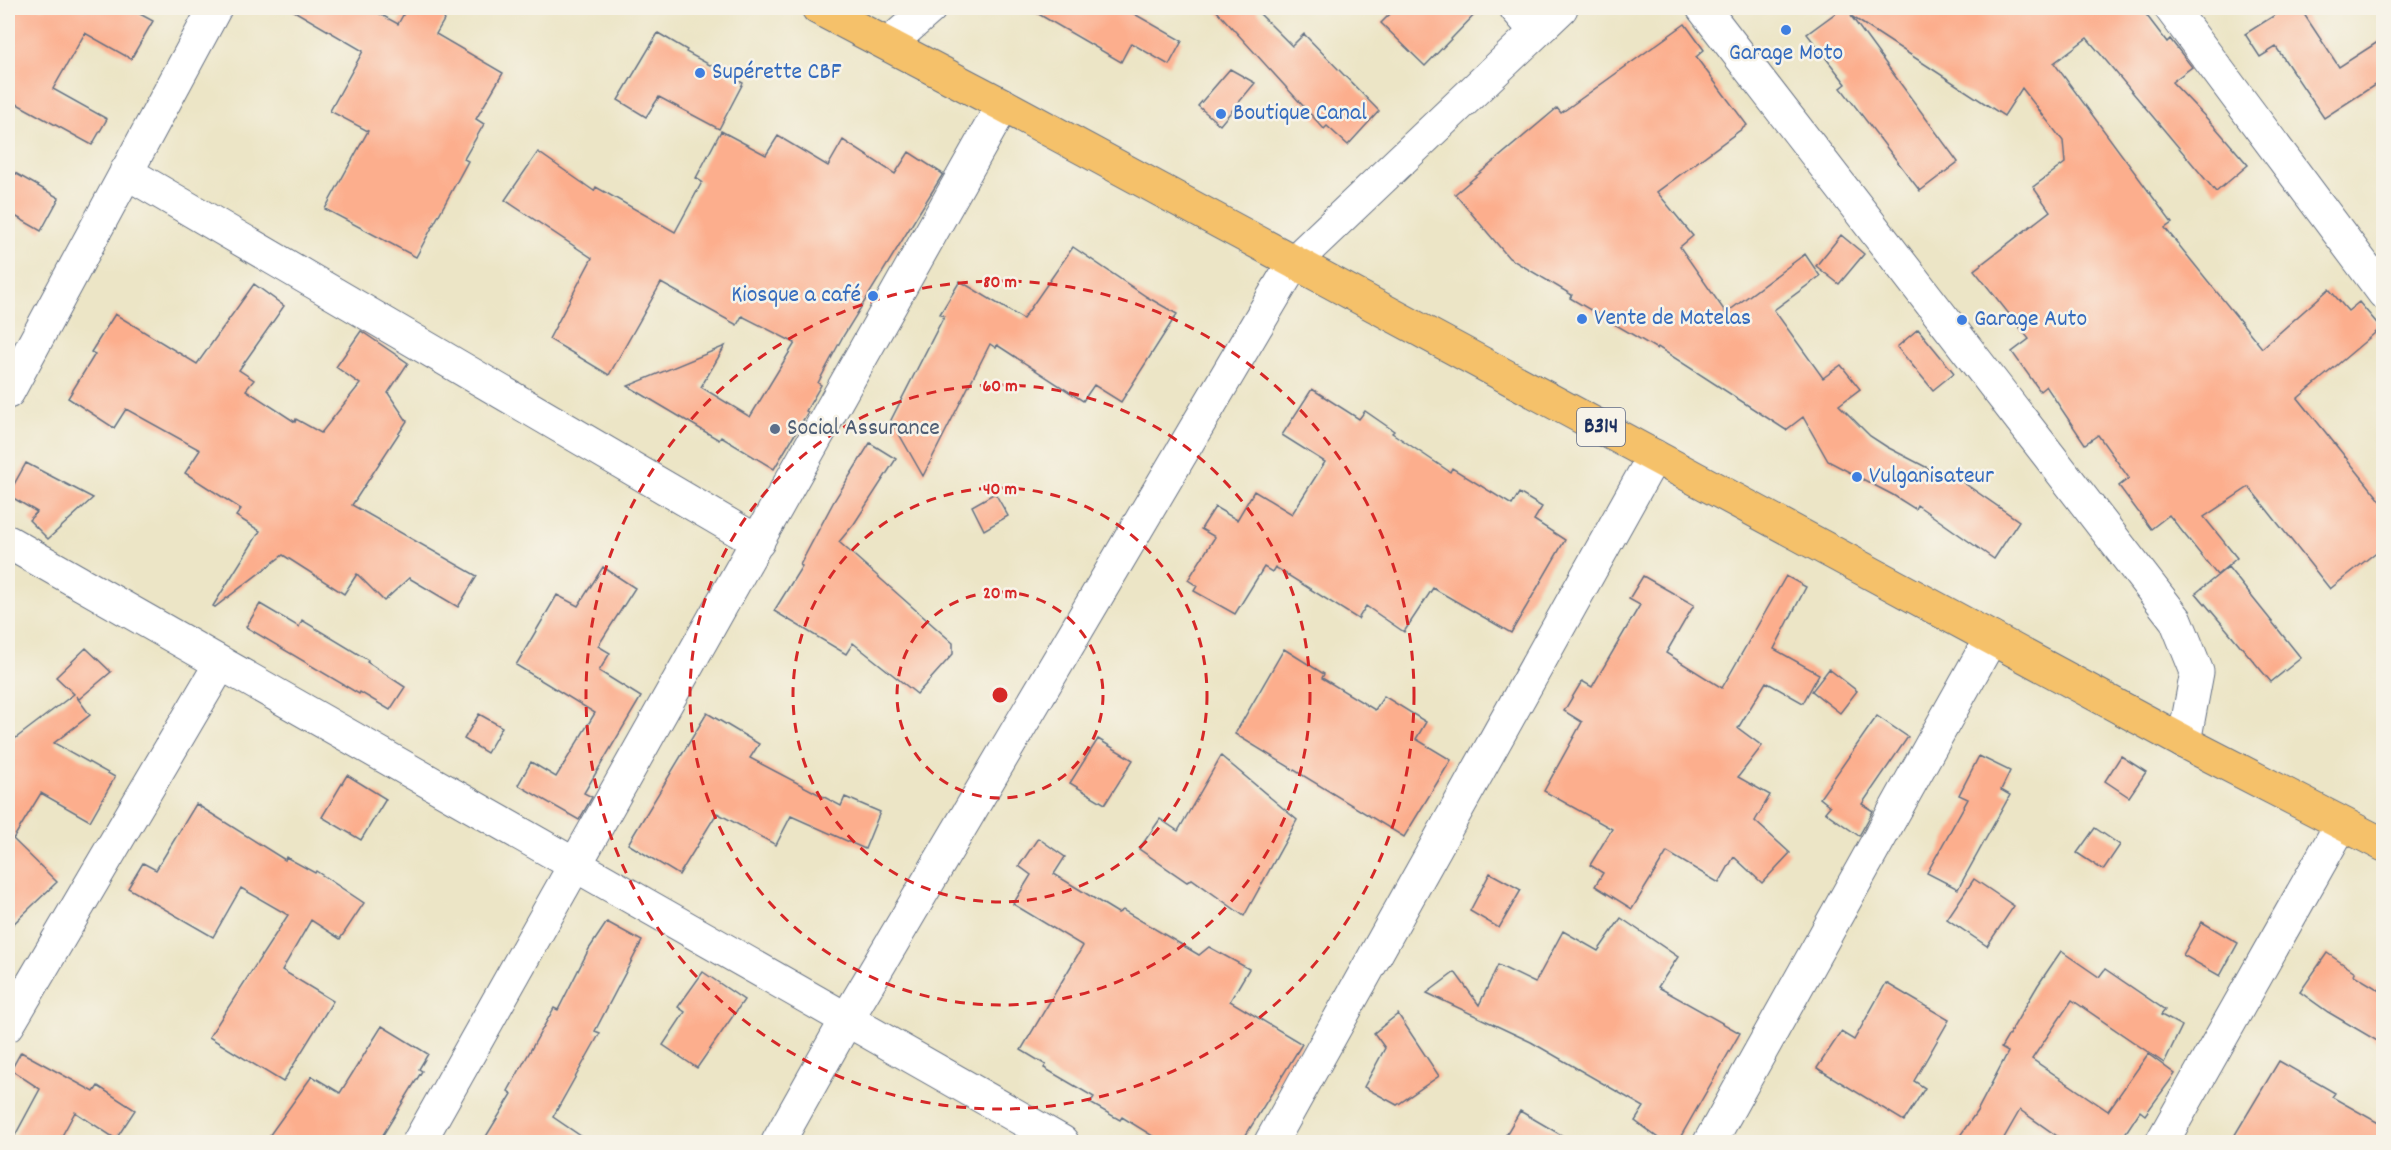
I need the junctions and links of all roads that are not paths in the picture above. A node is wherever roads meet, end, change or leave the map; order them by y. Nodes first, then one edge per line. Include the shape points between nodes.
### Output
1 (215, 8) edge
2 (818, 8) edge
3 (930, 8) edge
4 (1561, 8) edge
5 (1703, 8) edge
6 (2171, 8) edge
7 (1526, 19) edge
8 (889, 44) junction
9 (1003, 105) junction
10 (126, 172) junction
11 (1294, 262) junction
12 (2384, 293) edge
13 (8, 392) edge
14 (1654, 456) junction
15 (8, 542) edge
16 (758, 542) junction
17 (1991, 638) junction
18 (221, 663) junction
19 (2184, 742) junction
20 (2341, 825) junction
21 (2384, 845) edge
22 (576, 866) junction
23 (847, 1019) junction
24 (8, 1025) edge
25 (419, 1143) edge
26 (778, 1143) edge
27 (1062, 1143) edge
28 (1271, 1143) edge
29 (1710, 1143) edge
30 (2162, 1143) edge

1 - 10 street
2 - 8 main road, B314
3 - 8 street
4 - 7 street
5 - 19 street via 2176,620 2197,672
6 - 12 street
7 - 11 street
8 - 9 main road, B314
9 - 11 main road, B314
9 - 16 street
10 - 13 street
10 - 16 street
11 - 14 main road, B314
11 - 23 street
14 - 17 main road, B314
14 - 28 street
15 - 18 street
16 - 22 street
17 - 19 main road, B314
17 - 29 street
18 - 22 street
18 - 24 street
19 - 20 main road, B314
20 - 21 main road, B314
20 - 30 street
22 - 23 street
22 - 25 street
23 - 26 street
23 - 27 street

